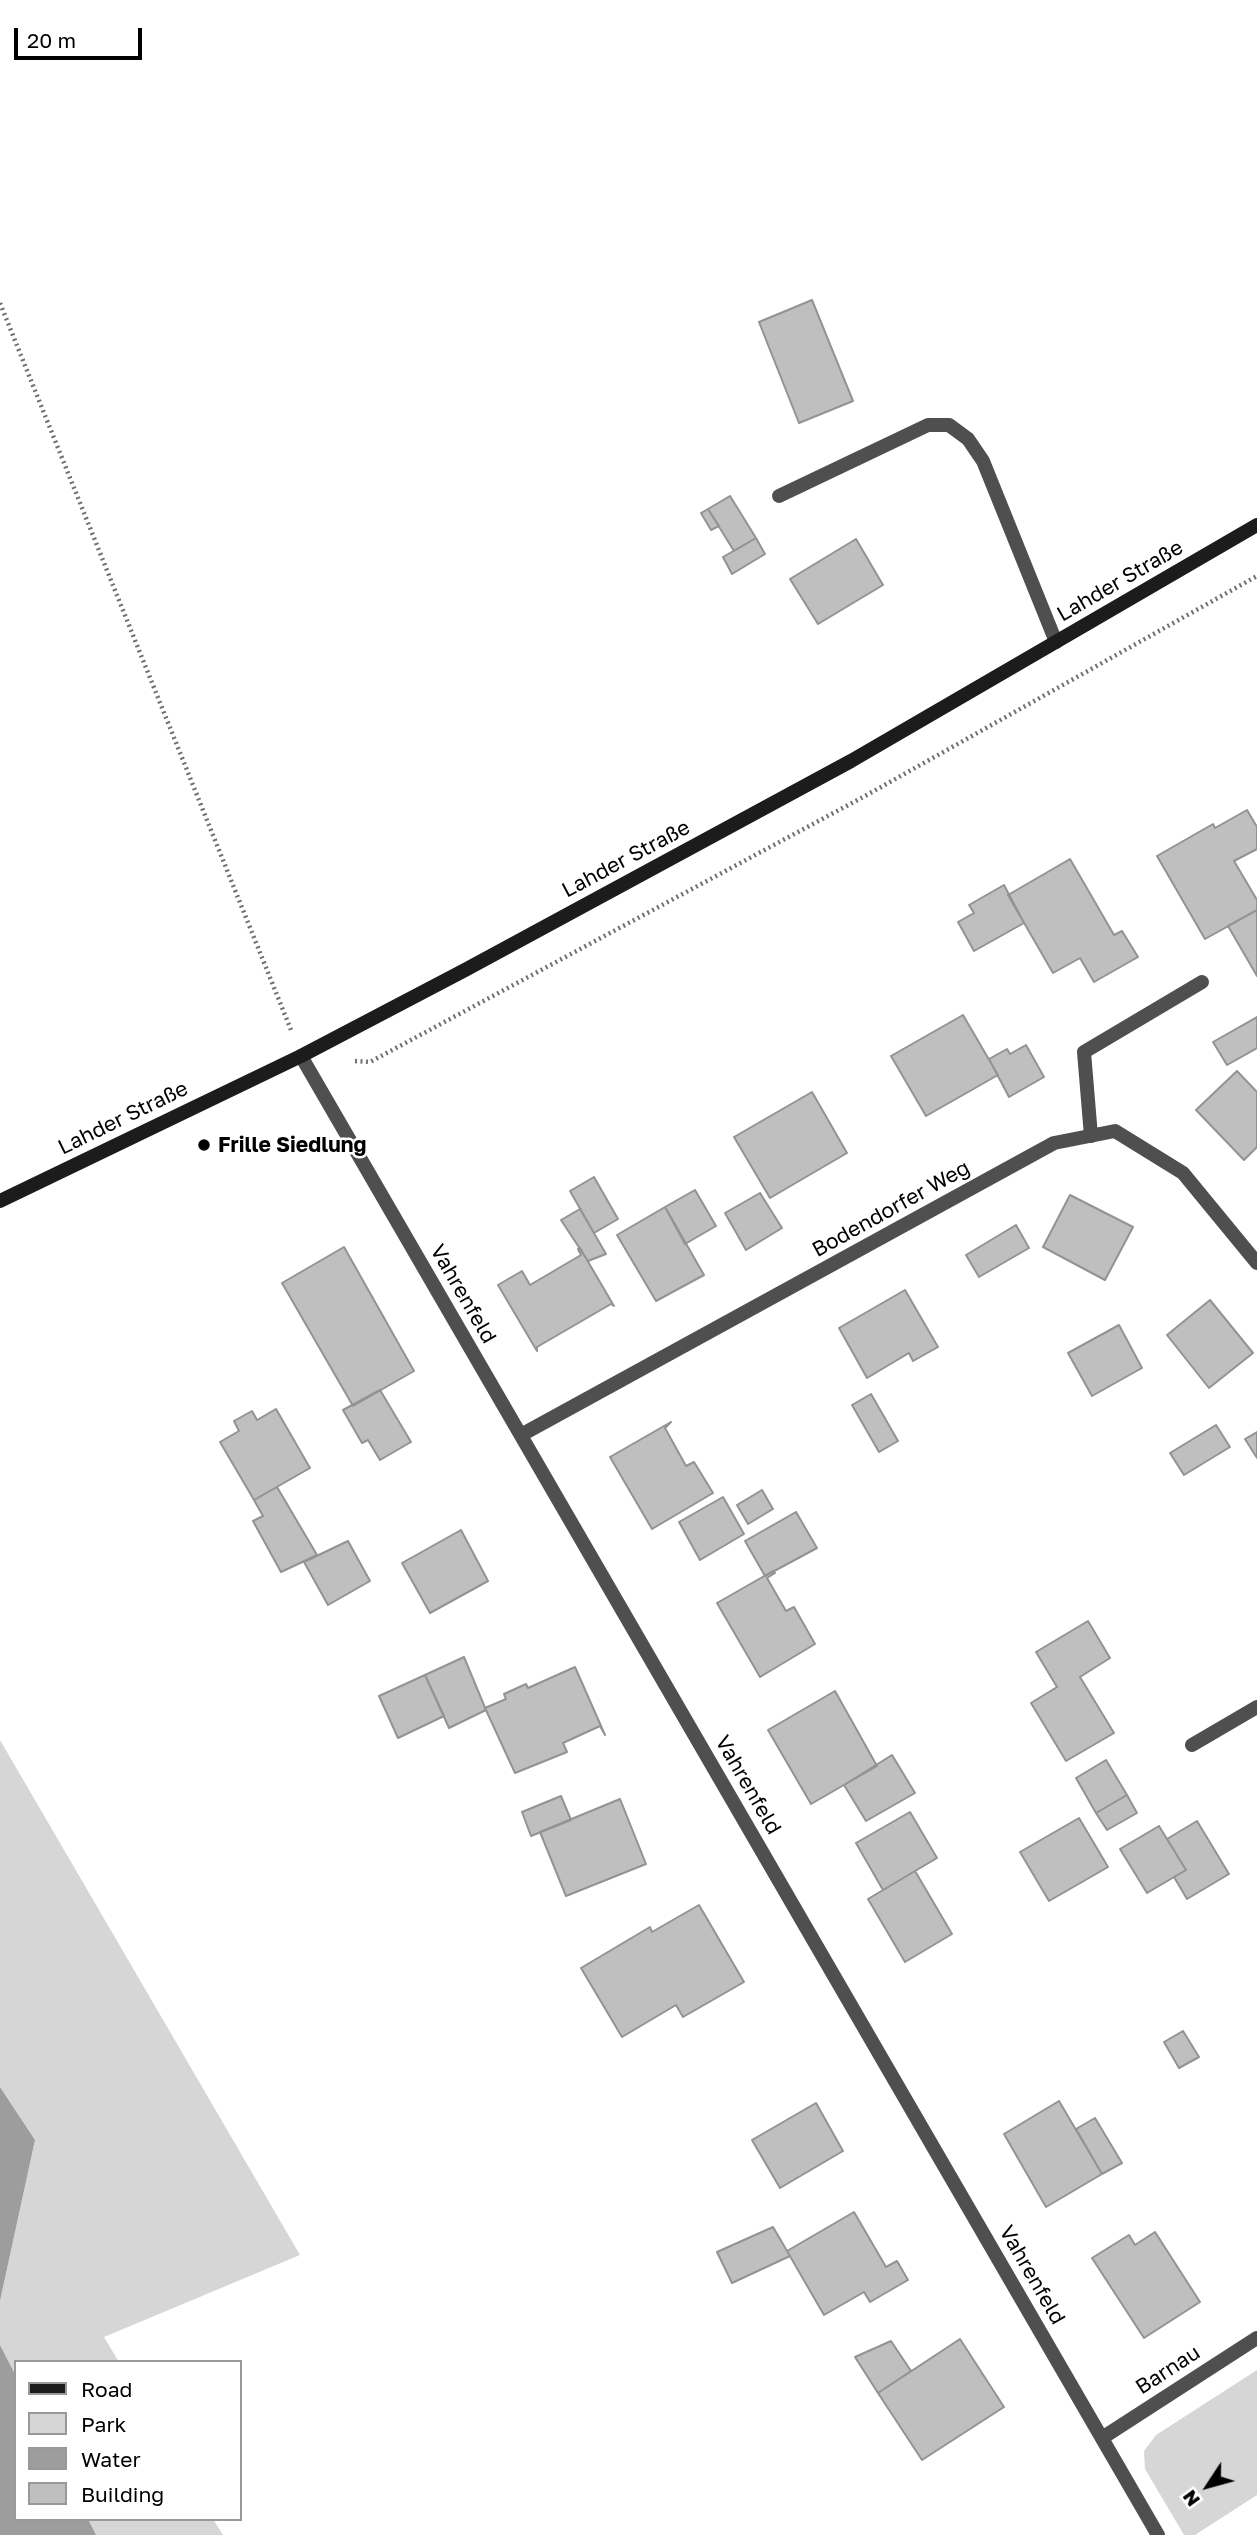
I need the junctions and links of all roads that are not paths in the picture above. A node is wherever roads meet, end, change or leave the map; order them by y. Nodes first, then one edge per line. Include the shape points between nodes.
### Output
1 (779, 496) dead end
2 (1257, 526) edge
3 (1056, 642) junction
4 (1202, 982) dead end
5 (301, 1056) junction
6 (1091, 1136) junction
7 (0, 1201) edge
8 (1257, 1263) edge
9 (521, 1435) junction
10 (1257, 1707) edge
11 (1192, 1745) dead end
12 (1257, 2338) edge
13 (1102, 2438) junction
14 (1158, 2535) edge

1 - 3 street via 928,425 949,425 968,439 983,461
2 - 3 street, Lahder Straße
3 - 5 street, Lahder Straße via 851,761
4 - 6 street via 1084,1052
5 - 7 street, Lahder Straße
5 - 9 street, Vahrenfeld
6 - 8 street, Bodendorfer Weg via 1115,1131 1183,1173
6 - 9 street, Bodendorfer Weg via 1054,1143
9 - 13 street, Vahrenfeld
10 - 11 street
12 - 13 street, Barnau
13 - 14 street, Vahrenfeld

